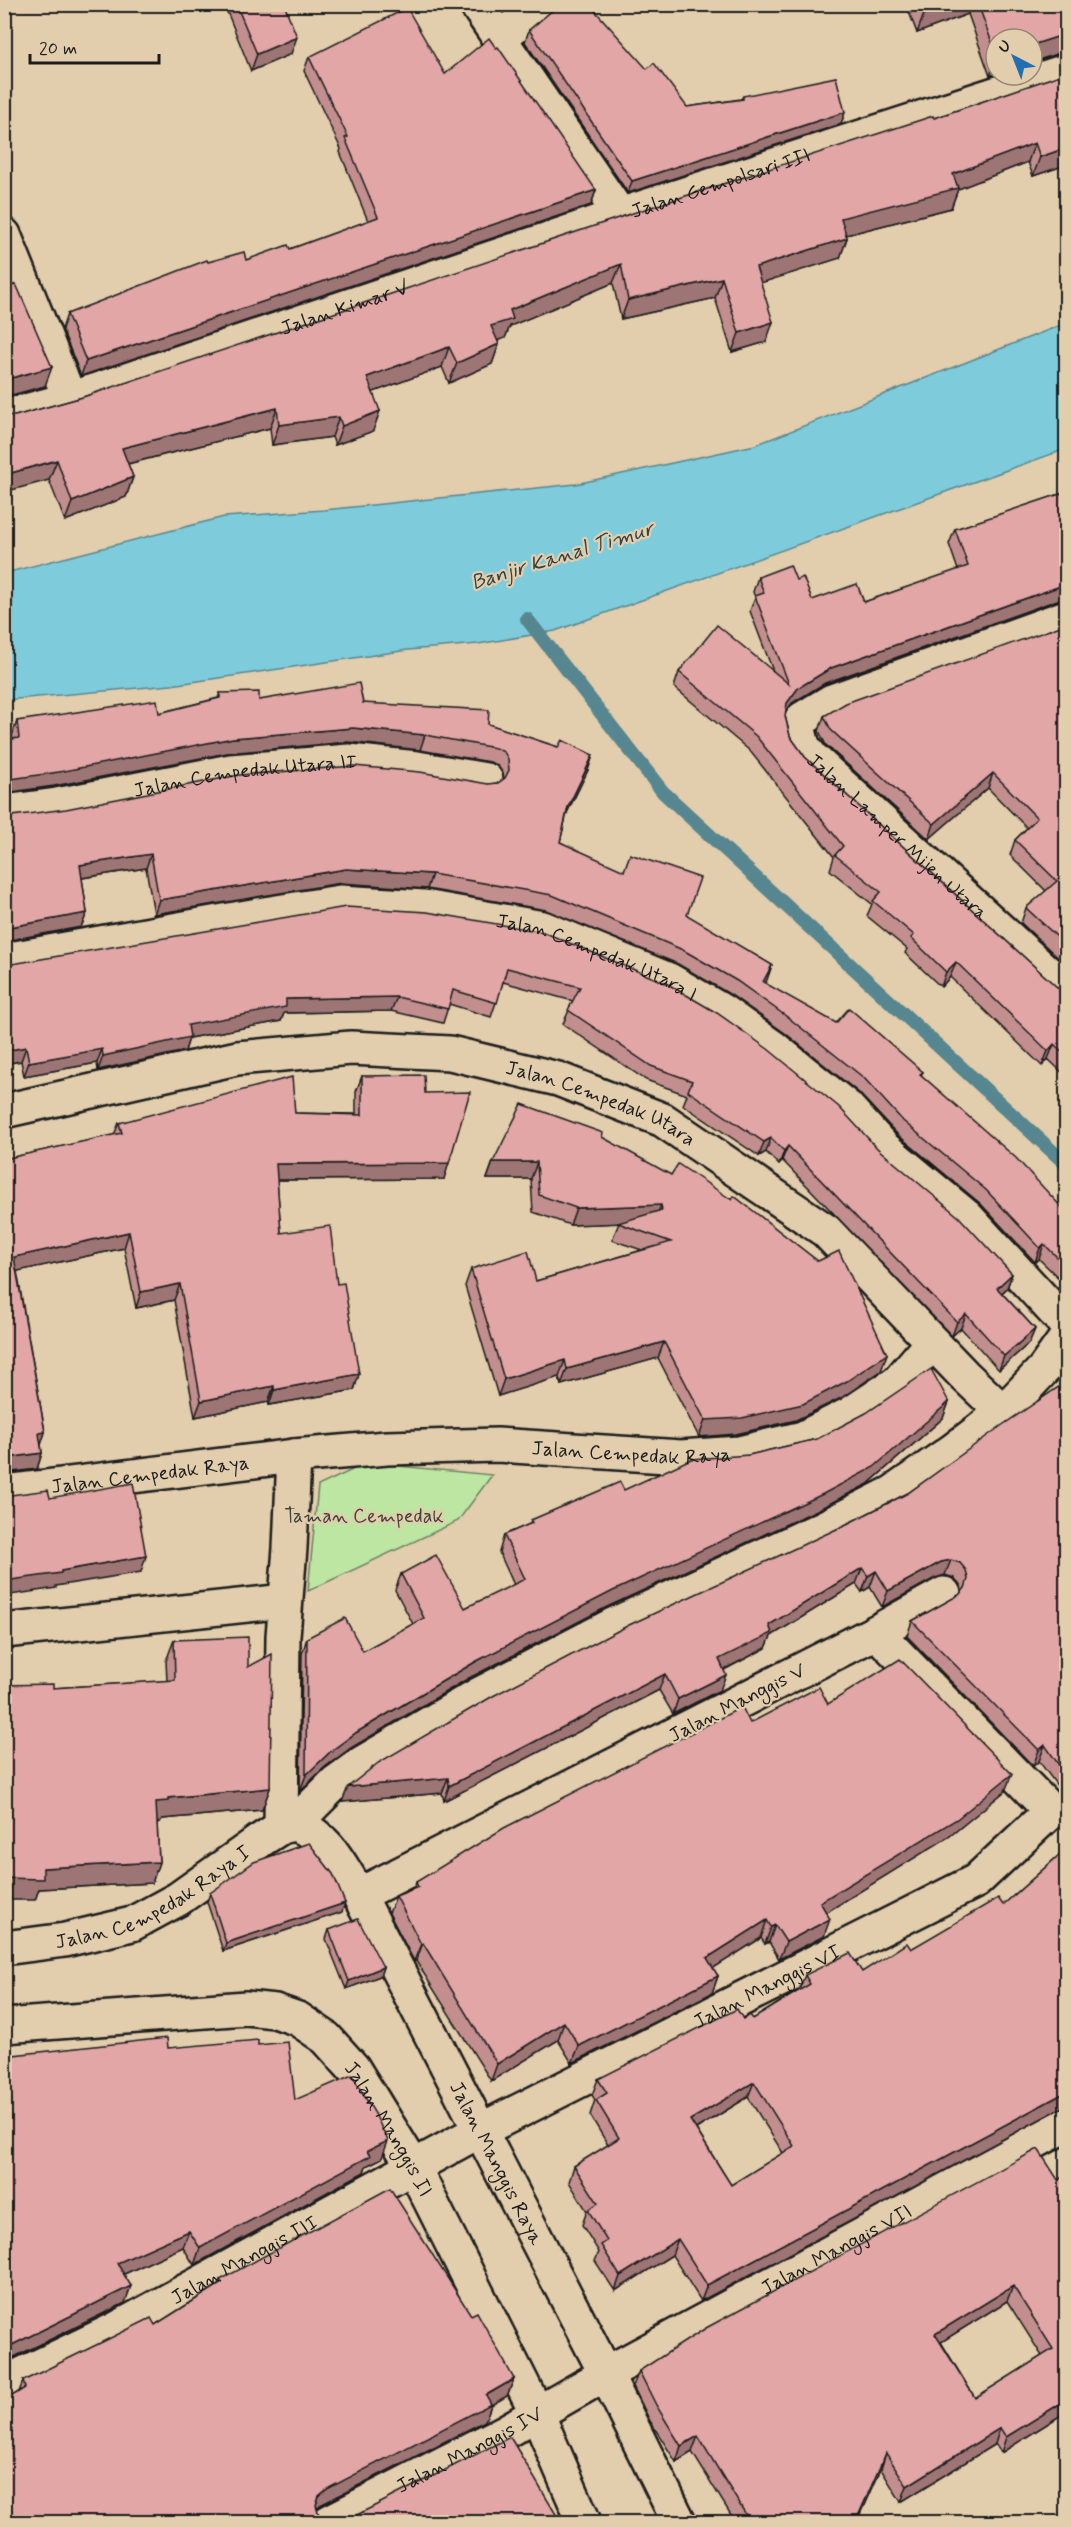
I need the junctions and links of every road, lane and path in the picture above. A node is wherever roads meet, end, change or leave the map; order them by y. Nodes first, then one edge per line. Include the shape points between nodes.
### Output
1 (476, 4) edge
2 (542, 4) edge
3 (498, 39) junction
4 (1066, 71) edge
5 (620, 215) junction
6 (4, 234) edge
7 (70, 399) junction
8 (4, 417) edge
9 (1066, 617) edge
10 (486, 780) dead end
11 (4, 812) edge
12 (4, 960) edge
13 (1066, 990) edge
14 (4, 1111) edge
15 (1066, 1324) edge
16 (1066, 1338) edge
17 (932, 1342) junction
18 (1003, 1412) junction
19 (294, 1456) junction
20 (4, 1492) edge
21 (944, 1594) dead end
22 (285, 1601) junction
23 (4, 1631) edge
24 (876, 1632) junction
25 (1052, 1819) edge
26 (287, 1826) junction
27 (359, 1895) junction
28 (4, 1948) edge
29 (4, 2026) edge
30 (1066, 2125) edge
31 (481, 2130) junction
32 (413, 2166) junction
33 (606, 2374) junction
34 (4, 2383) edge
35 (537, 2413) junction
36 (328, 2523) edge
37 (584, 2523) edge
38 (679, 2523) edge

1 - 3 street, Jalan Gempolsari III
2 - 3 street
3 - 5 street, Jalan Gempolsari III
4 - 5 street, Jalan Gempolsari III
5 - 7 street, Jalan Kimar V
6 - 7 street
7 - 8 street
9 - 13 street, Jalan Lamper Mijen Utara via 832,701 807,714 798,726 803,746 812,758
10 - 11 street, Jalan Cempedak Utara II via 349,761 231,771
12 - 15 street, Jalan Cempedak Utara I via 340,902 424,907 543,928 669,980 774,1048 840,1101 885,1149 967,1217
14 - 17 street, Jalan Cempedak Utara via 237,1058 351,1048 450,1053 558,1079 663,1120 826,1231
16 - 18 street via 1044,1369
17 - 18 street, Jalan Cempedak Utara
17 - 19 street, Jalan Cempedak Raya via 898,1382 850,1414 803,1438 739,1454 681,1458 497,1445
18 - 26 street, Jalan Cempedak Raya I via 892,1493 615,1624 478,1695 371,1757
19 - 20 street, Jalan Cempedak Raya
19 - 22 street
21 - 24 street, Jalan Manggis V
22 - 23 street
22 - 26 street
24 - 25 street
24 - 27 street, Jalan Manggis V
25 - 31 street, Jalan Manggis VI via 976,1881
26 - 27 street, Jalan Manggis Raya via 316,1834 328,1845
26 - 28 street, Jalan Cempedak Raya I via 178,1899 132,1924 65,1940
27 - 31 street, Jalan Manggis Raya
29 - 32 street, Jalan Manggis II via 217,2009 275,2011 298,2019 327,2038 353,2068
30 - 33 street, Jalan Manggis VII
31 - 32 street, Jalan Manggis III
31 - 33 street, Jalan Manggis Raya
32 - 34 street, Jalan Manggis III via 118,2328
32 - 35 street, Jalan Manggis II
33 - 35 street, Jalan Manggis IV
33 - 38 street, Jalan Manggis Raya
35 - 36 street, Jalan Manggis IV
35 - 37 street, Jalan Manggis II

